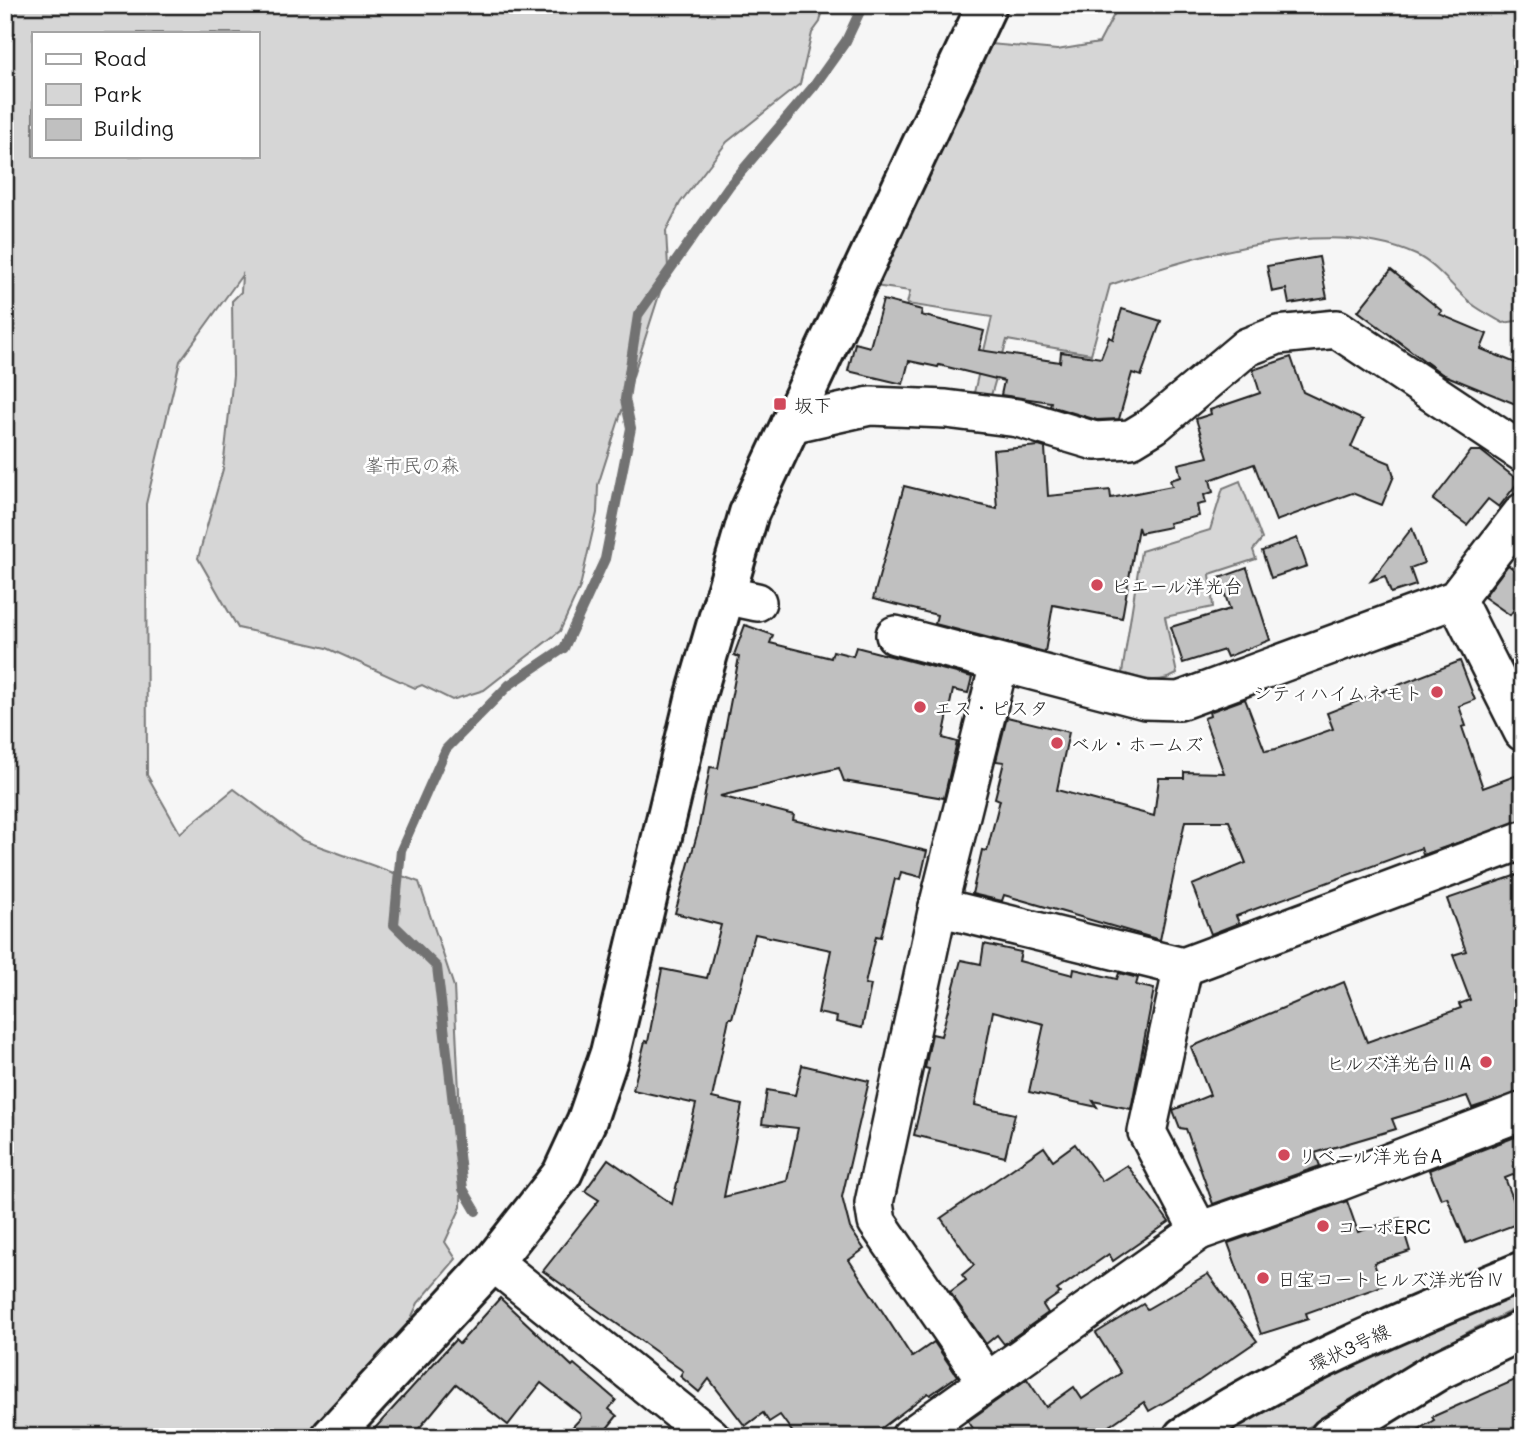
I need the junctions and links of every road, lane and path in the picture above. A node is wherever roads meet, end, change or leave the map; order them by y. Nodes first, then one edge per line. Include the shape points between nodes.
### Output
1 (987, 5) edge
2 (790, 424) junction
3 (1523, 453) edge
4 (1523, 512) edge
5 (1456, 598) junction
6 (895, 635) dead end
7 (999, 664) junction
8 (1523, 732) edge
9 (1523, 840) edge
10 (938, 907) junction
11 (1183, 967) junction
12 (1523, 1111) edge
13 (1199, 1231) junction
14 (493, 1262) junction
15 (1523, 1271) edge
16 (1523, 1330) edge
17 (987, 1382) junction
18 (331, 1437) edge
19 (711, 1437) edge
20 (910, 1437) edge
21 (1183, 1437) edge
22 (1330, 1437) edge

1 - 2 street
2 - 3 street via 870,406 946,409 1018,418 1095,441 1131,439 1247,347 1279,335 1337,329
2 - 14 street via 749,513 740,598 696,695 610,1054 587,1120 562,1174
4 - 5 street
5 - 7 street via 1180,701 1145,700
5 - 8 street
6 - 7 street
7 - 10 street
9 - 11 street
10 - 11 street
10 - 17 street via 874,1203 877,1222
11 - 13 street via 1147,1132
12 - 13 street via 1336,1184
13 - 17 street
14 - 18 street
14 - 19 street
15 - 21 street, 環状3号線 via 1305,1368
16 - 22 street via 1439,1370
17 - 20 street

